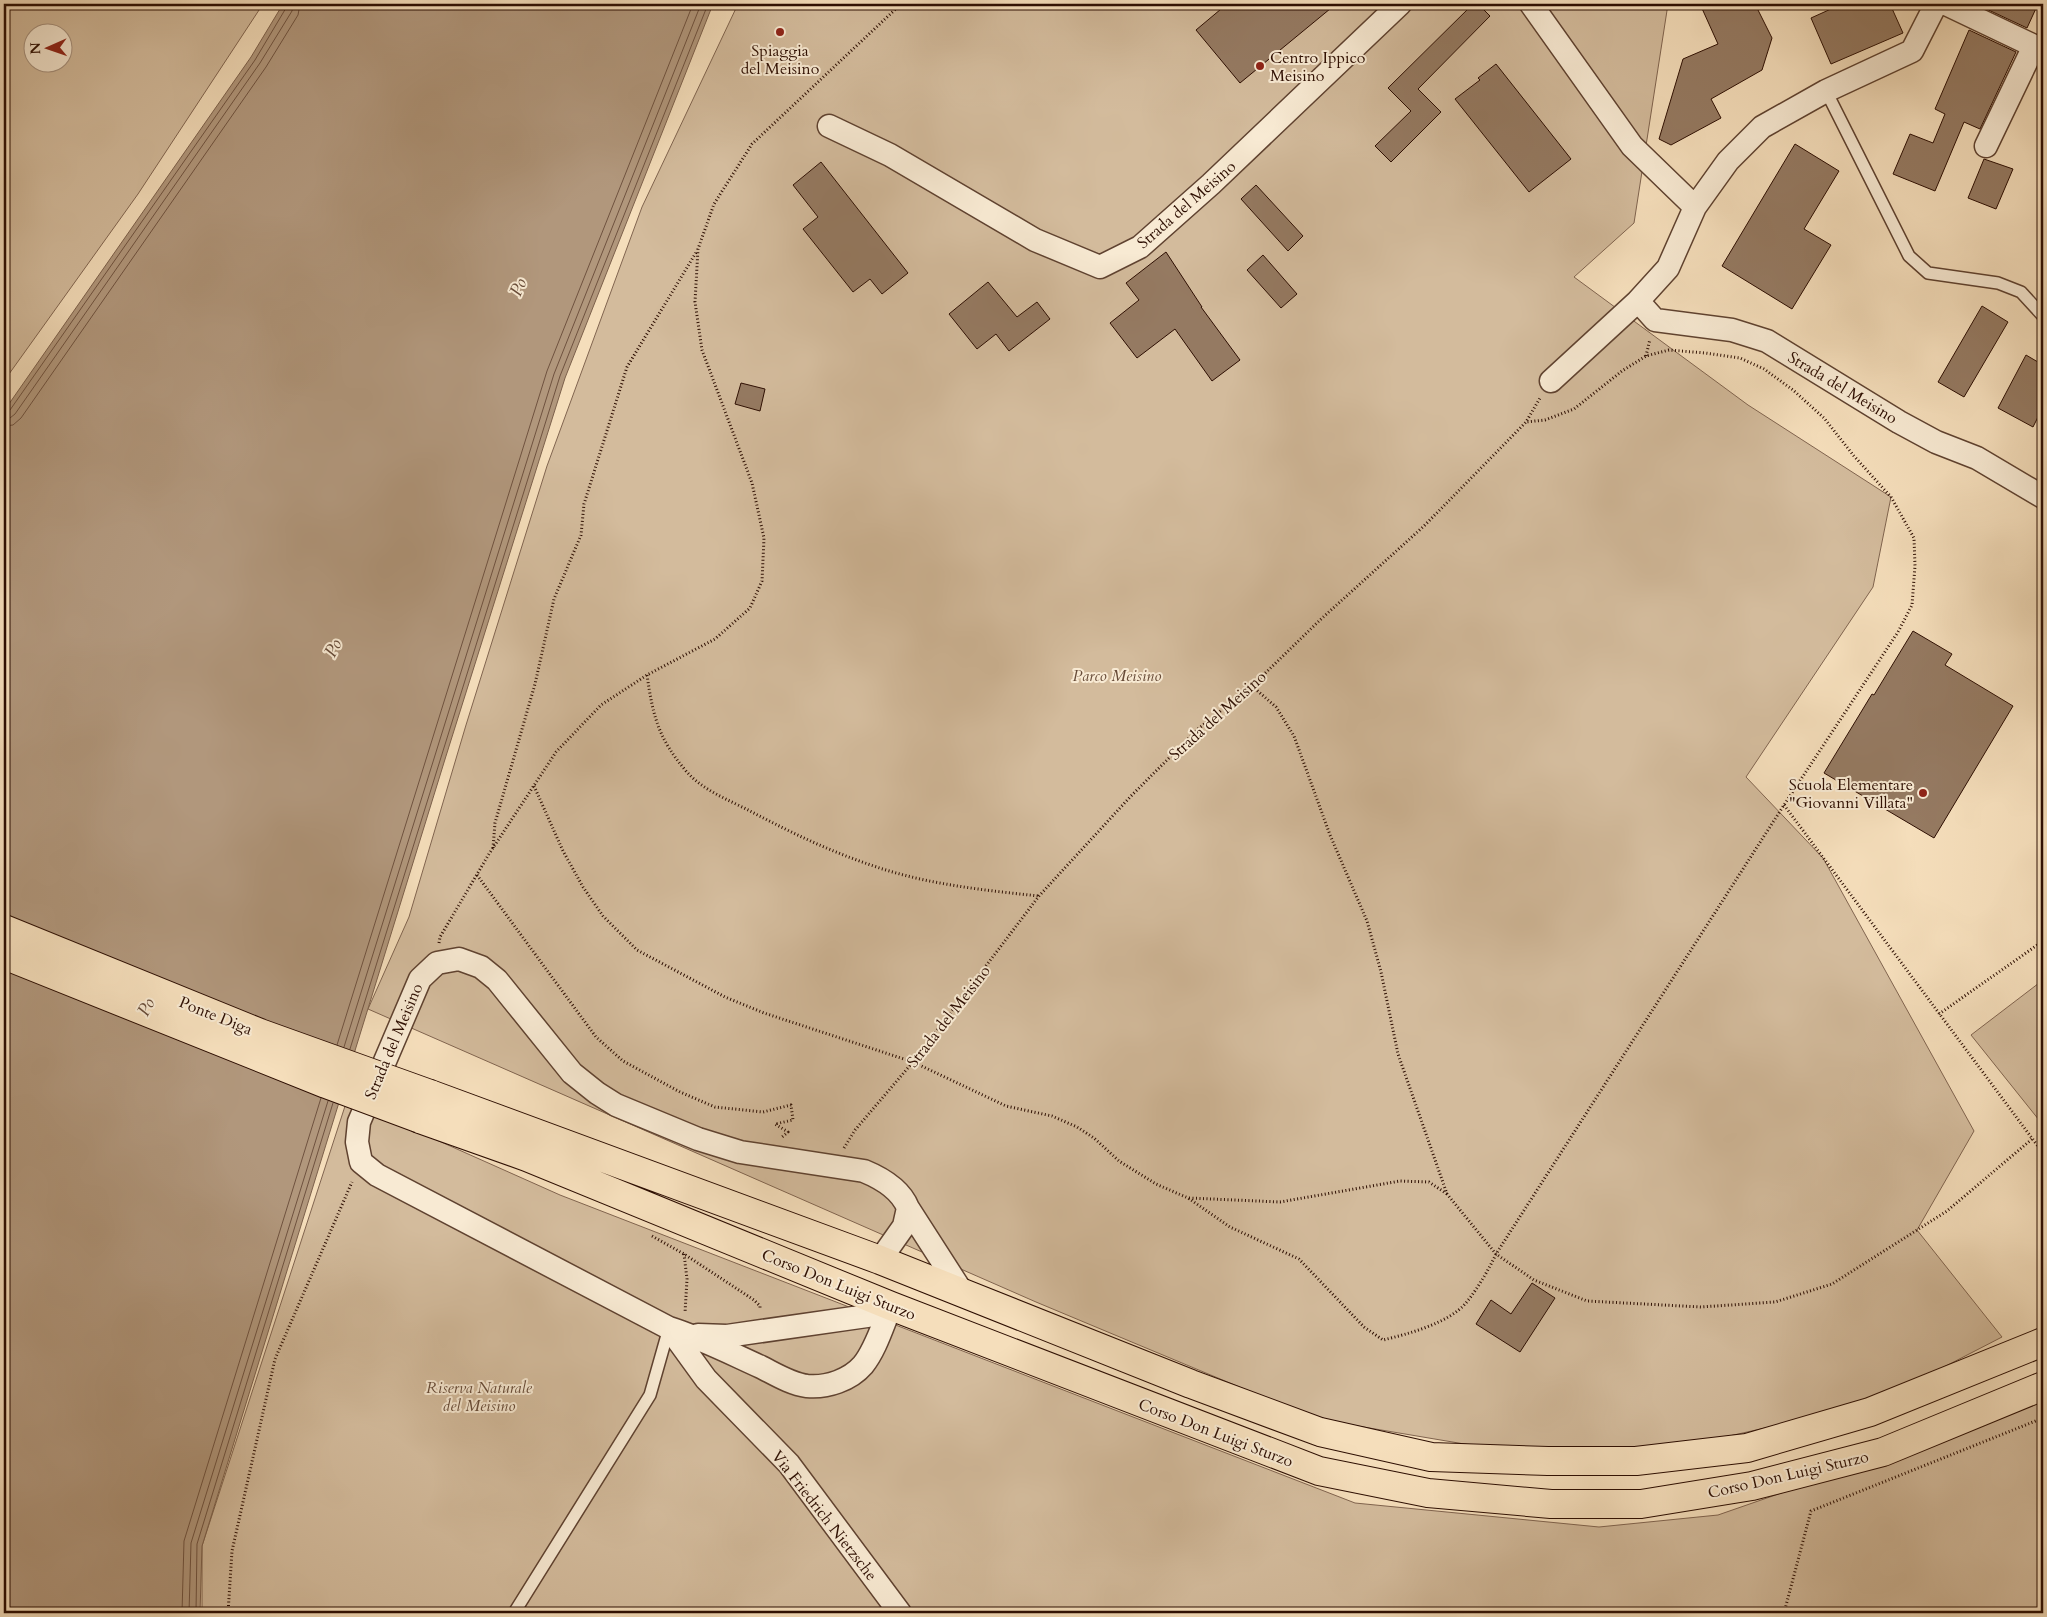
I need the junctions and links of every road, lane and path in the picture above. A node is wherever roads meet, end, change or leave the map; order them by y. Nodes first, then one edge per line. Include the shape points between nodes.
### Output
1 (901, 4) edge
2 (1400, 4) edge
3 (1530, 4) edge
4 (1936, 4) edge
5 (1946, 4) edge
6 (1826, 92) junction
7 (829, 126) dead end
8 (1986, 146) dead end
9 (1695, 208) junction
10 (698, 249) junction
11 (1638, 301) junction
12 (2043, 316) edge
13 (1551, 381) joint
14 (1526, 422) junction
15 (2043, 497) edge
16 (646, 675) junction
17 (1252, 686) junction
18 (534, 786) junction
19 (1784, 805) junction
20 (492, 848) junction
21 (477, 875) junction
22 (1039, 896) junction
23 (4, 929) edge
24 (2043, 941) edge
25 (4, 954) edge
26 (437, 963) junction
27 (1939, 1014) junction
28 (913, 1062) junction
29 (425, 1106) junction
30 (2032, 1139) junction
31 (2043, 1153) edge
32 (791, 1159) junction
33 (361, 1162) junction
34 (836, 1166) junction
35 (1447, 1194) junction
36 (1188, 1198) junction
37 (908, 1208) junction
38 (647, 1233) dead end
39 (684, 1254) junction
40 (1496, 1254) junction
41 (880, 1260) junction
42 (962, 1292) junction
43 (890, 1306) junction
44 (754, 1315) dead end
45 (681, 1327) junction
46 (2043, 1342) edge
47 (2043, 1386) edge
48 (2043, 1418) edge
49 (228, 1613) edge
50 (514, 1613) edge
51 (900, 1613) edge
52 (1784, 1613) edge

1 - 10 path via 752,144 714,204
2 - 7 street, Strada del Meisino via 1140,247 1100,267 1035,240 890,155
3 - 9 street via 1632,146
4 - 6 street via 1912,51
5 - 8 street via 2034,46
6 - 9 street via 1762,127 1728,161
6 - 12 lane via 1909,256 1928,272 1998,283 2021,292
9 - 11 street via 1668,268
10 - 16 path via 695,302 702,350 752,483 764,538 762,580 750,608 715,639
10 - 20 path via 627,367 584,504 581,535 554,599 535,684 495,823
11 - 13 street
11 - 15 street, Strada del Meisino via 1655,320 1732,330 1767,341 1899,422 1936,442 1977,458
13 - 14 path, Strada del Meisino
14 - 17 path, Strada del Meisino via 1424,526
14 - 19 path via 1545,420 1574,409 1646,356 1670,350 1740,358 1764,369 1824,418 1891,497 1914,538 1912,605 1898,632
16 - 18 path via 601,705 556,752
16 - 22 path via 658,729 688,773 711,790 788,831 869,865 980,890
17 - 22 path, Strada del Meisino via 1198,729
17 - 35 path via 1276,707 1294,736 1330,835 1367,920 1398,1054
18 - 20 path
18 - 28 path via 583,887 603,916 637,950 725,997 764,1013
19 - 27 path
19 - 40 path
20 - 21 path
21 - 26 path via 440,937
21 - 32 path via 596,1037 623,1061 715,1107 763,1112 791,1105 793,1120 775,1124 788,1132 778,1139 793,1146
22 - 28 path, Strada del Meisino
23 - 29 main road, Ponte Diga, bridge via 260,1033
24 - 27 path
25 - 29 main road, Ponte Diga, bridge via 326,1084
26 - 32 street via 459,960 481,967 498,980 572,1073 616,1105 740,1152
26 - 33 street, Strada del Meisino via 420,979 359,1122 357,1142
27 - 30 path
28 - 34 path, Strada del Meisino via 856,1130
28 - 36 path via 1006,1106 1052,1116 1077,1127 1156,1184
29 - 41 main road
29 - 43 main road, Corso Don Luigi Sturzo via 527,1157
30 - 31 path
30 - 40 path via 1947,1211 1832,1284 1775,1302 1701,1307 1587,1301 1534,1280
32 - 34 street
33 - 45 street via 377,1175
33 - 49 path via 275,1359 232,1551
34 - 37 street via 879,1177 895,1190
35 - 36 path via 1429,1182 1400,1181 1280,1202
35 - 40 path
36 - 40 path via 1230,1228 1299,1259 1364,1327 1383,1340 1445,1319 1465,1304
37 - 41 street via 904,1226
37 - 42 street
38 - 39 path
39 - 44 path via 760,1306 760,1311
39 - 45 path via 687,1279
41 - 42 main road
42 - 46 main road via 1320,1432 1431,1457 1636,1461 1747,1448 1870,1412
43 - 45 street via 867,1316 727,1336
43 - 45 street via 863,1364 848,1377 830,1384 807,1386 788,1380
43 - 47 main road, Corso Don Luigi Sturzo via 1319,1471 1428,1493 1551,1504 1642,1504 1752,1486 1883,1452
45 - 50 lane via 650,1395
45 - 51 street, Via Friedrich Nietzsche via 706,1379 789,1464
48 - 52 path via 1811,1511

